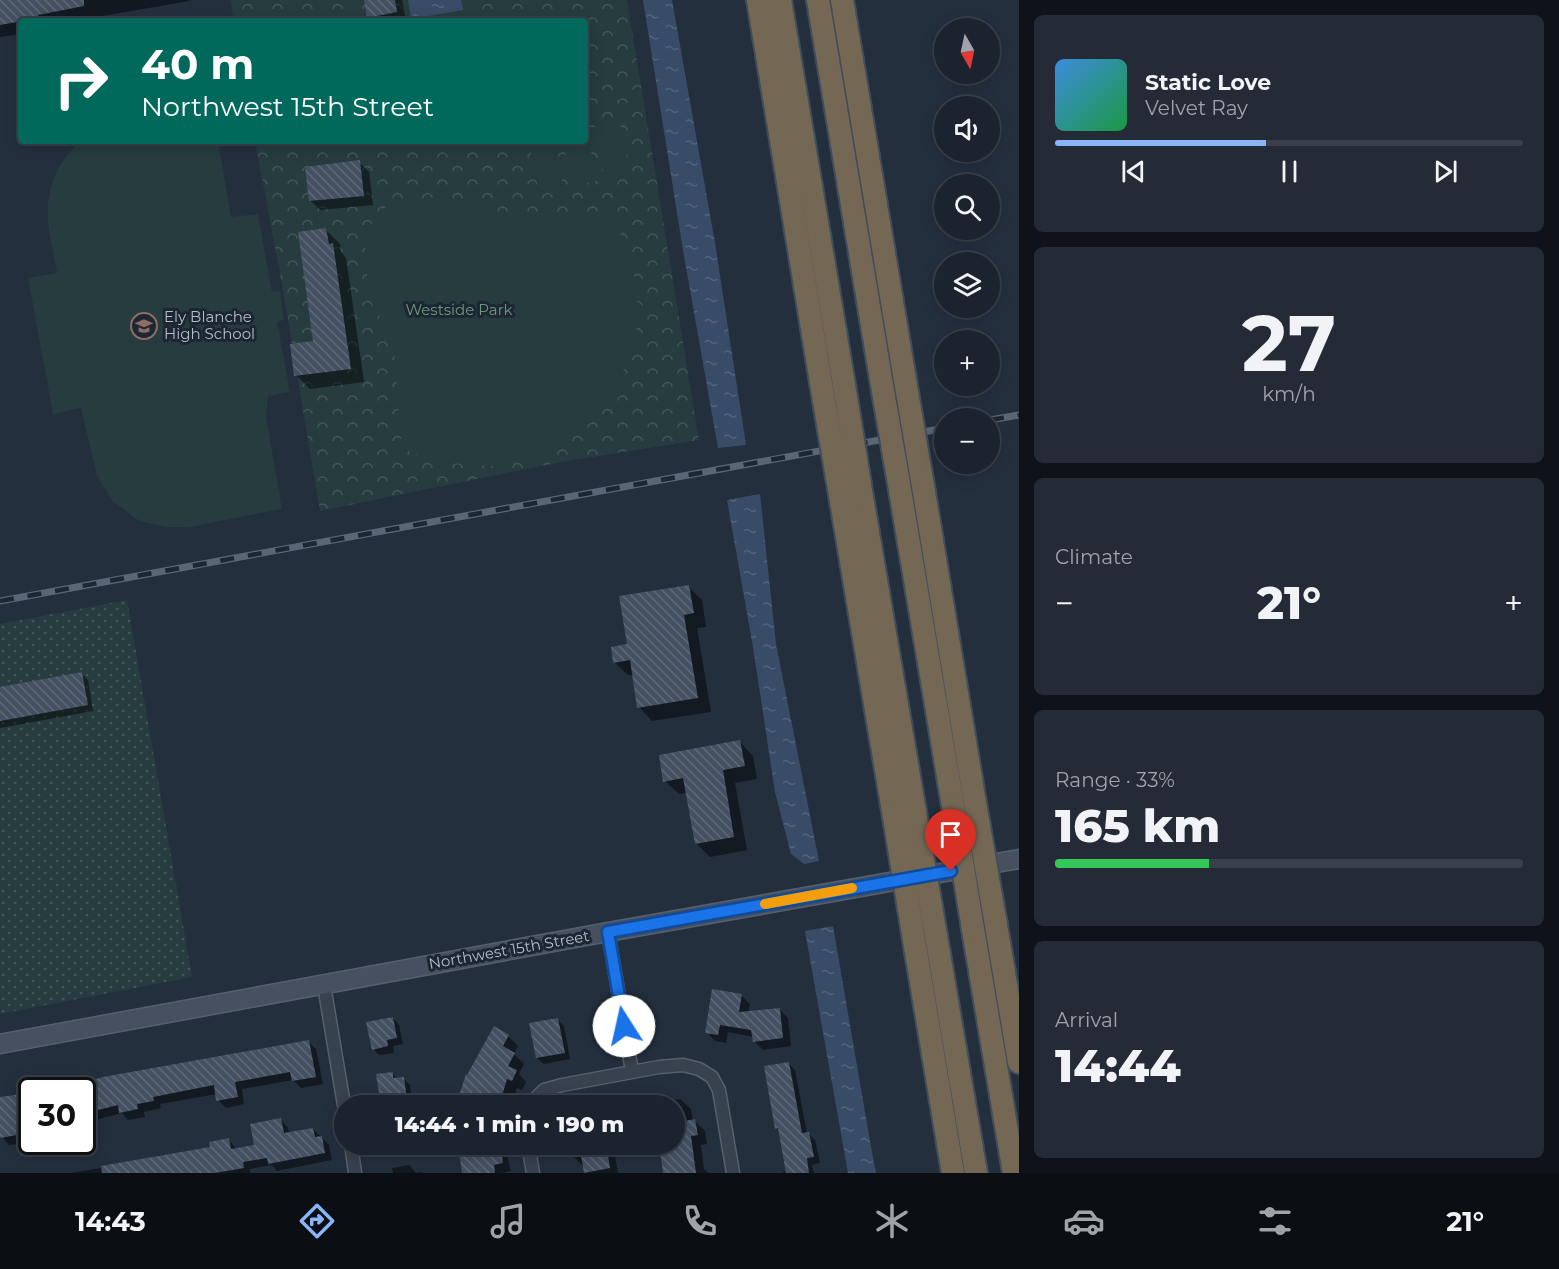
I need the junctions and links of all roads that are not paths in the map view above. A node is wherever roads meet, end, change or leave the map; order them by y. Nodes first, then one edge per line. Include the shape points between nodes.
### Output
1 (758, 0) edge
2 (780, 0) edge
3 (818, 0) edge
4 (842, 0) edge
5 (835, 399) junction
6 (904, 814) junction
7 (1019, 859) edge
8 (608, 932) junction
9 (324, 985) junction
10 (0, 1044) edge
11 (1019, 1062) edge
12 (632, 1071) junction
13 (342, 1095) edge
14 (539, 1095) edge
15 (353, 1155) edge
16 (530, 1155) edge
17 (355, 1173) edge
18 (533, 1173) edge
19 (733, 1173) edge
20 (953, 1173) edge
21 (976, 1173) edge
22 (1014, 1173) edge

1 - 5 highway
2 - 5 highway
3 - 22 highway, bridge
4 - 11 highway, bridge
5 - 6 highway, bridge
6 - 20 highway, bridge via 914,940
6 - 21 highway, bridge via 936,936
7 - 8 street, Northwest 15th Street
8 - 9 street, Northwest 15th Street
8 - 12 street
9 - 10 street, Northwest 15th Street
9 - 13 street
12 - 14 street via 562,1085
12 - 19 street via 683,1065 712,1077 719,1090
15 - 17 street
16 - 18 street

